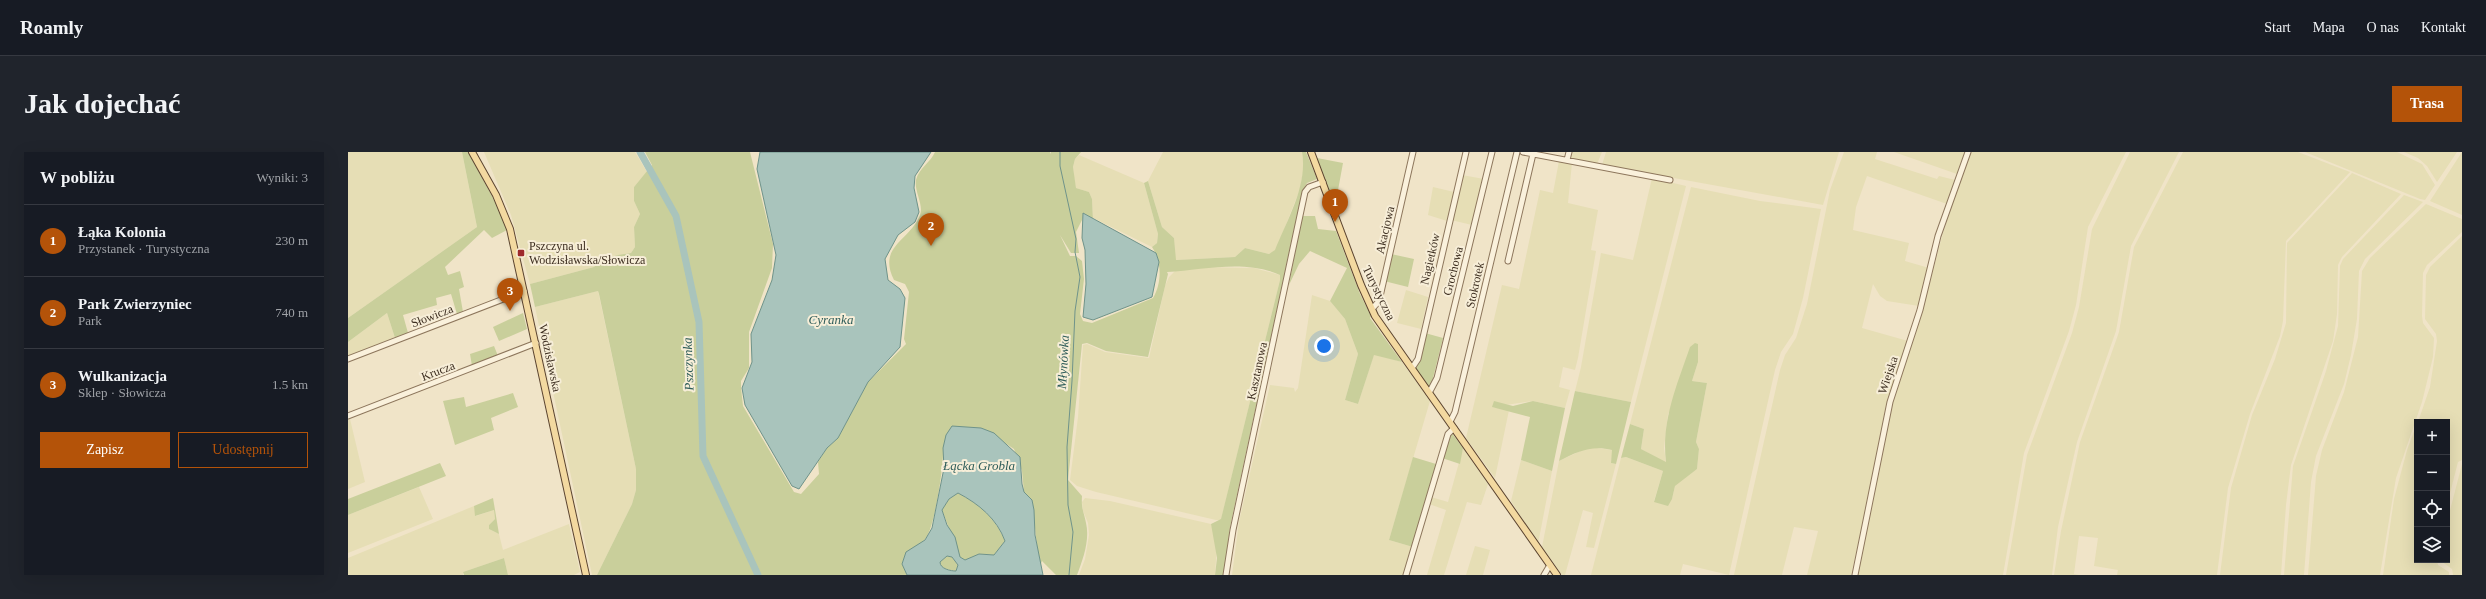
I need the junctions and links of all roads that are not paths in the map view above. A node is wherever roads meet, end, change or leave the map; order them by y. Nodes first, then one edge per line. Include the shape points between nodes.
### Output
1 (472, 152) edge
2 (1311, 152) edge
3 (1413, 152) edge
4 (1466, 152) edge
5 (1492, 152) edge
6 (1517, 152) edge
7 (1523, 152) edge
8 (1569, 152) edge
9 (1968, 152) edge
10 (1532, 154) junction
11 (1550, 154) edge
12 (1567, 160) junction
13 (1670, 180) dead end
14 (1323, 182) junction
15 (1508, 261) dead end
16 (524, 291) junction
17 (1372, 310) junction
18 (536, 343) junction
19 (348, 359) edge
20 (1412, 368) junction
21 (1429, 393) junction
22 (348, 416) edge
23 (1450, 422) junction
24 (1454, 428) junction
25 (1550, 565) junction
26 (584, 574) edge
27 (1226, 575) edge
28 (1406, 575) edge
29 (1544, 575) edge
30 (1557, 575) edge
31 (1854, 575) edge

1 - 16 main road, Wodzisławska via 504,212
2 - 14 main road, Turystyczna
3 - 17 street, Akacjowa via 1378,301
4 - 20 street, Nagietków via 1418,359
5 - 21 street, Grochowa via 1437,378
6 - 23 street, Stokrotek via 1455,412
7 - 10 street
8 - 12 street
9 - 31 street, Wiejska via 1938,236 1918,317 1890,402
10 - 11 street
10 - 15 street
11 - 12 street
12 - 13 street
14 - 17 main road, Turystyczna
14 - 27 street, Kasztanowa via 1309,187 1305,192 1233,530
16 - 18 main road, Wodzisławska
16 - 19 street, Słowicza
17 - 20 main road, Turystyczna
18 - 22 street, Krucza
18 - 26 main road, Wodzisławska
20 - 21 main road, Turystyczna
21 - 23 main road, Turystyczna
23 - 24 main road, Turystyczna
24 - 25 main road, Turystyczna
24 - 28 street via 1448,434
25 - 29 street
25 - 30 main road, Turystyczna

